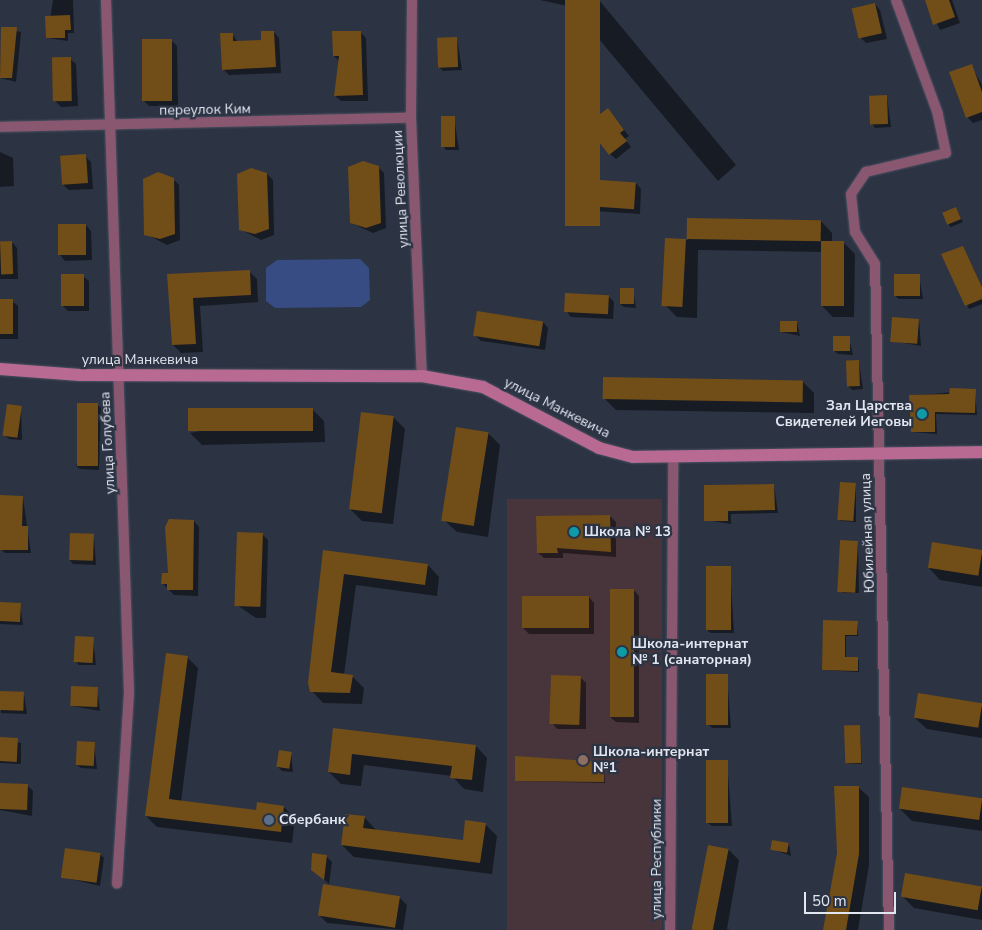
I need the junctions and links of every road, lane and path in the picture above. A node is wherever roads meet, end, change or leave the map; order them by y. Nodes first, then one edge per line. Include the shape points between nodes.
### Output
1 (106, 0) edge
2 (412, 0) edge
3 (896, 0) edge
4 (411, 118) junction
5 (110, 126) junction
6 (0, 128) edge
7 (0, 369) edge
8 (119, 375) junction
9 (422, 376) junction
10 (982, 452) edge
11 (879, 454) junction
12 (673, 458) junction
13 (117, 884) dead end
14 (670, 930) edge
15 (889, 930) edge

1 - 5 street, улица Голубева
2 - 4 street, улица Революции
3 - 11 street, Юбилейная улица via 938,114 946,153 866,172 851,194 854,232 875,264
4 - 5 street, переулок Ким
4 - 9 street, улица Революции
5 - 6 street, переулок Ким
5 - 8 street, улица Голубева
7 - 8 street, улица Манкевича
8 - 9 street, улица Манкевича
8 - 13 street, улица Голубева via 129,693
9 - 12 street, улица Манкевича via 483,387 533,410 599,448 634,457
10 - 11 street, улица Манкевича
11 - 12 street, улица Манкевича
11 - 15 street, Юбилейная улица
12 - 14 street, улица Республики

